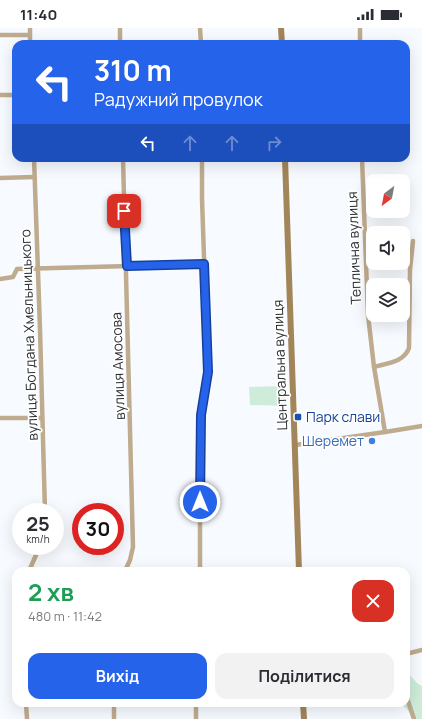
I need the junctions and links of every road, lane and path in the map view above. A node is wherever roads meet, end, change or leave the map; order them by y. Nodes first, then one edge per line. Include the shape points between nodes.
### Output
1 (30, 28) edge
2 (120, 28) edge
3 (200, 28) edge
4 (281, 28) edge
5 (360, 28) edge
6 (0, 35) edge
7 (30, 35) junction
8 (30, 40) edge
9 (120, 40) edge
10 (201, 40) edge
11 (282, 40) edge
12 (360, 40) edge
13 (0, 95) edge
14 (12, 95) edge
15 (34, 162) edge
16 (124, 162) edge
17 (202, 162) edge
18 (285, 162) edge
19 (362, 162) edge
20 (34, 177) junction
21 (0, 178) edge
22 (413, 241) dead end
23 (204, 264) junction
24 (127, 266) junction
25 (38, 268) junction
26 (0, 279) edge
27 (374, 367) junction
28 (0, 418) edge
29 (42, 418) junction
30 (422, 426) edge
31 (385, 432) junction
32 (295, 445) junction
33 (45, 503) edge
34 (36, 555) edge
35 (31, 567) edge
36 (127, 567) edge
37 (200, 567) edge
38 (299, 567) edge
39 (422, 650) edge
40 (410, 653) edge
41 (26, 707) edge
42 (114, 707) edge
43 (196, 707) edge
44 (304, 707) edge
45 (410, 707) edge
46 (27, 719) edge
47 (114, 719) edge
48 (196, 719) edge
49 (304, 719) edge
50 (414, 719) edge

1 - 7 street
2 - 9 street
3 - 10 street
4 - 11 main road
5 - 12 street
6 - 7 street
7 - 8 street
13 - 14 street
15 - 20 street, вулиця Богдана Хмельницького
16 - 24 street, вулиця Амосова
17 - 23 street
18 - 32 main road, Центральна вулиця
19 - 27 street, Теплична вулиця via 368,315
20 - 21 street
20 - 25 street, вулиця Богдана Хмельницького
22 - 27 street via 409,348 402,359
23 - 24 street
23 - 37 street via 208,372 200,433
24 - 25 street
24 - 36 street, вулиця Амосова via 133,547
25 - 26 street via 17,269 13,276
25 - 29 street, вулиця Богдана Хмельницького
27 - 31 street, Теплична вулиця
28 - 29 street
29 - 33 street, вулиця Богдана Хмельницького
30 - 31 street
31 - 32 street
32 - 38 main road, Центральна вулиця
34 - 35 street
39 - 40 street
41 - 46 street
42 - 47 street
43 - 48 street
44 - 49 main road
45 - 50 street

